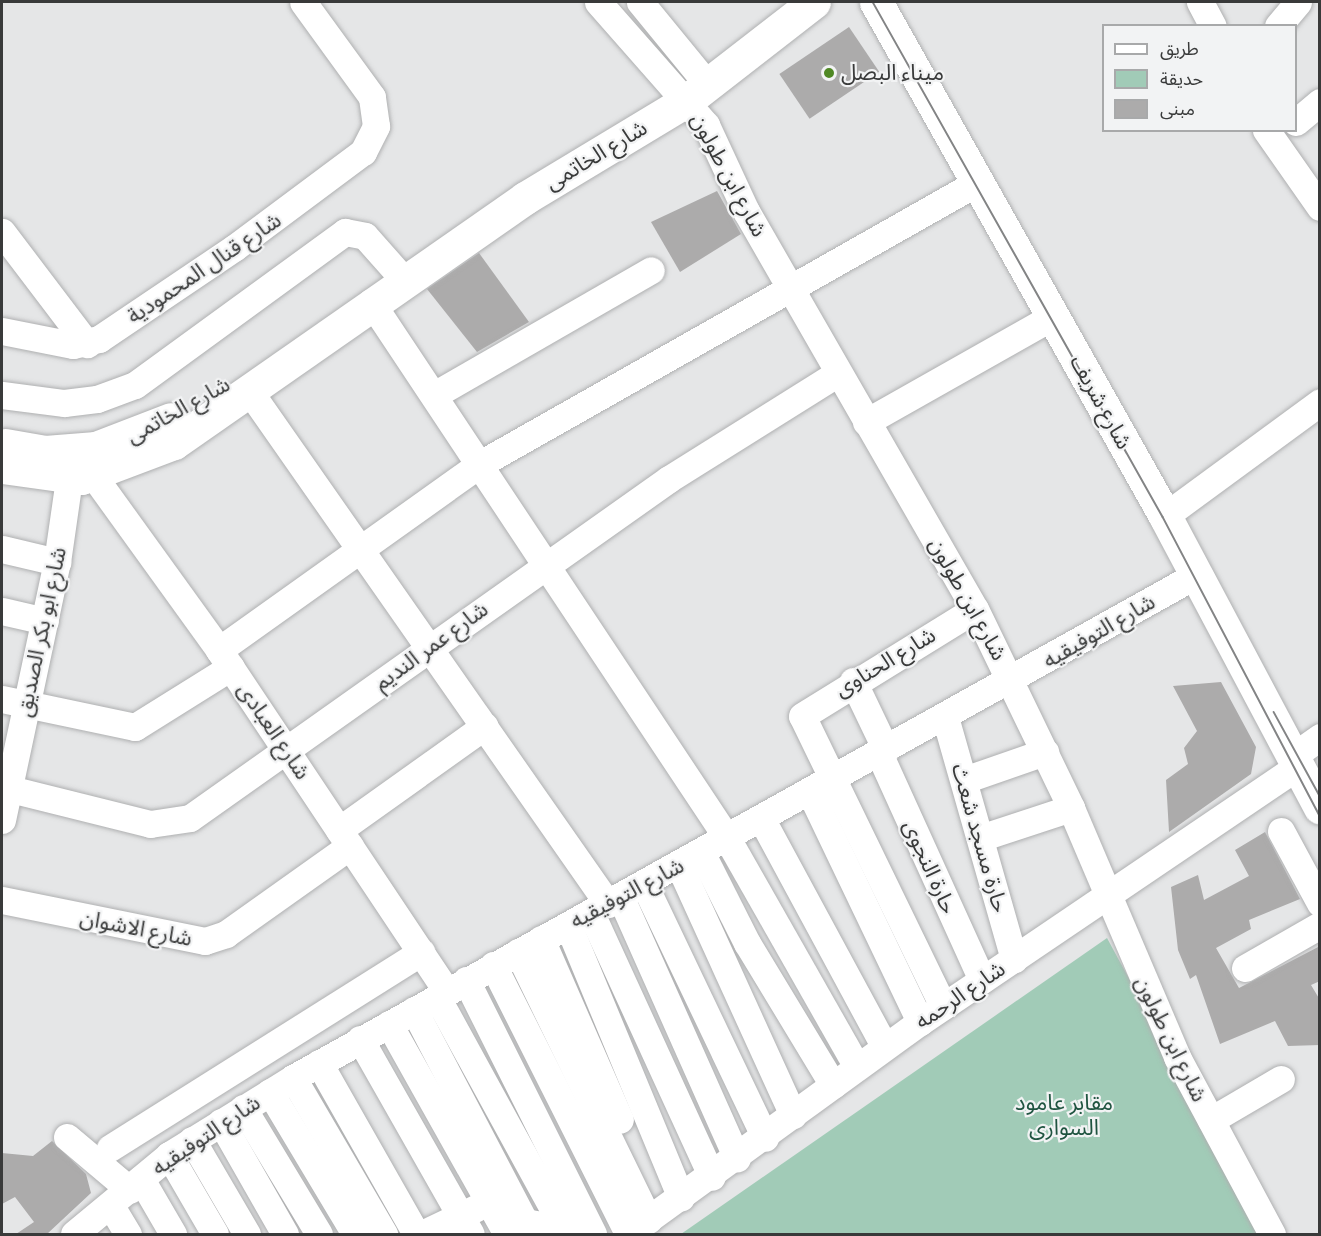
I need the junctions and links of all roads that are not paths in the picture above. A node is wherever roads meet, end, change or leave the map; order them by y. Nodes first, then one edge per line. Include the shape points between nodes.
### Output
1 (303, 2) edge
2 (598, 2) edge
3 (640, 2) edge
4 (814, 2) edge
5 (876, 2) edge
6 (1200, 2) edge
7 (1298, 2) edge
8 (1212, 24) edge
9 (1280, 24) edge
10 (698, 92) junction
11 (1319, 104) edge
12 (1297, 121) edge
13 (1275, 134) edge
14 (978, 182) junction
15 (1320, 207) edge
16 (2, 232) edge
17 (651, 270) dead end
18 (404, 280) junction
19 (789, 286) junction
20 (371, 302) junction
21 (1053, 316) junction
22 (2, 331) edge
23 (87, 344) junction
24 (838, 373) junction
25 (250, 392) junction
26 (2, 395) edge
27 (434, 395) junction
28 (1320, 402) edge
29 (866, 422) junction
30 (2, 444) edge
31 (480, 464) junction
32 (2, 467) edge
33 (81, 477) junction
34 (1165, 516) junction
35 (362, 548) junction
36 (2, 549) edge
37 (57, 562) junction
38 (546, 564) junction
39 (1196, 575) junction
40 (975, 609) junction
41 (2, 611) edge
42 (45, 621) junction
43 (429, 646) junction
44 (225, 659) junction
45 (1013, 680) junction
46 (853, 681) junction
47 (14, 702) edge
48 (945, 717) junction
49 (485, 726) junction
50 (1320, 737) edge
51 (286, 750) junction
52 (882, 752) junction
53 (1045, 752) junction
54 (1296, 761) junction
55 (964, 780) junction
56 (821, 786) junction
57 (5, 788) edge
58 (1320, 807) edge
59 (1071, 808) junction
60 (761, 818) junction
61 (2, 820) edge
62 (1281, 831) dead end
63 (345, 838) junction
64 (727, 838) junction
65 (980, 838) junction
66 (690, 859) junction
67 (645, 886) junction
68 (1106, 896) junction
69 (2, 900) edge
70 (1320, 903) edge
71 (597, 910) junction
72 (1320, 925) edge
73 (530, 946) junction
74 (421, 952) junction
75 (1014, 959) junction
76 (493, 965) junction
77 (1245, 968) dead end
78 (982, 980) junction
79 (450, 990) junction
80 (943, 1006) junction
81 (414, 1010) junction
82 (920, 1022) junction
83 (389, 1023) junction
84 (360, 1040) junction
85 (885, 1047) junction
86 (319, 1063) junction
87 (857, 1067) junction
88 (293, 1078) junction
89 (1281, 1079) dead end
90 (832, 1085) junction
91 (270, 1092) junction
92 (232, 1115) junction
93 (793, 1115) junction
94 (1211, 1120) junction
95 (67, 1137) dead end
96 (765, 1138) junction
97 (192, 1140) junction
98 (110, 1148) dead end
99 (169, 1155) junction
100 (737, 1158) junction
101 (712, 1177) junction
102 (127, 1192) junction
103 (499, 1197) junction
104 (681, 1198) junction
105 (466, 1225) edge
106 (562, 1226) edge
107 (416, 1230) edge
108 (635, 1230) edge
109 (81, 1232) edge
110 (128, 1234) edge
111 (173, 1234) edge
112 (215, 1234) edge
113 (247, 1234) edge
114 (285, 1234) edge
115 (319, 1234) edge
116 (355, 1234) edge
117 (384, 1234) edge
118 (507, 1234) edge
119 (593, 1234) edge
120 (1272, 1234) edge

1 - 23 street, شارع قنال المحمودية via 363,81 376,126 363,152 292,207
2 - 10 street, شارع ابن طولون
3 - 10 street
4 - 10 main road, شارع الخاتمى
5 - 14 main road, شارع شريف
6 - 8 street
7 - 9 street
10 - 18 main road, شارع الخاتمى via 525,198
10 - 19 street, شارع ابن طولون
11 - 12 street
13 - 15 street
14 - 19 street
14 - 21 main road, شارع شريف
16 - 23 street
17 - 27 street
18 - 20 main road, شارع الخاتمى
18 - 26 street via 365,236 345,232 135,385 98,399 64,403
19 - 24 street, شارع ابن طولون
19 - 31 street
20 - 25 main road, شارع الخاتمى
20 - 27 street
20 - 30 main road, شارع الخاتمى via 352,307 136,437 70,452
21 - 29 street
21 - 34 main road, شارع شريف
22 - 23 street
24 - 29 street, شارع ابن طولون
24 - 38 street, شارع عمر النديم
25 - 33 main road, شارع الخاتمى via 174,443
25 - 35 street
27 - 31 street
28 - 34 street
29 - 40 street, شارع ابن طولون
31 - 35 street
31 - 38 street
32 - 33 main road
33 - 37 street, شارع ابو بكر الصديق
33 - 44 street, شارع العبادى
34 - 39 main road, شارع شريف
35 - 43 street
35 - 44 street
36 - 37 street
37 - 42 street, شارع ابو بكر الصديق
38 - 43 street, شارع عمر النديم
38 - 64 street
39 - 45 street, شارع التوفيقيه
39 - 54 main road, شارع شريف
40 - 45 street, شارع ابن طولون
40 - 46 street, شارع الحناوى
41 - 42 street
42 - 47 street, شارع ابو بكر الصديق
43 - 49 street
43 - 51 street, شارع عمر النديم
44 - 47 street via 135,727
44 - 51 street, شارع العبادى
45 - 48 street, شارع التوفيقيه
45 - 53 street, شارع ابن طولون
46 - 52 street, حارة النجوى
46 - 56 street, شارع الحناوى via 805,711 803,722
47 - 57 street, شارع ابو بكر الصديق
48 - 52 street, شارع التوفيقيه
48 - 55 street, حارة مسجد شعث
49 - 63 street, شارع الاشوان
49 - 71 street
50 - 54 street, شارع الرحمه
51 - 57 street, شارع عمر النديم via 179,822 150,824
51 - 63 street, شارع العبادى
52 - 56 street, شارع التوفيقيه
52 - 78 street, حارة النجوى
53 - 55 street
53 - 59 street, شارع ابن طولون
54 - 58 main road, شارع شريف
54 - 68 street, شارع الرحمه
55 - 65 street, حارة مسجد شعث
56 - 60 street, شارع التوفيقيه
56 - 80 street
56 - 82 street
57 - 61 street, شارع ابو بكر الصديق
59 - 65 street
59 - 68 street, شارع ابن طولون
60 - 64 street, شارع التوفيقيه
60 - 85 street
62 - 70 street
63 - 69 street, شارع الاشوان via 226,934 205,941
63 - 74 street, شارع العبادى
64 - 66 street, شارع التوفيقيه
64 - 87 street
65 - 75 street, حارة مسجد شعث
66 - 67 street, شارع التوفيقيه
66 - 90 street via 747,943
66 - 93 street
67 - 71 street, شارع التوفيقيه
67 - 96 street
68 - 75 street, شارع الرحمه
68 - 94 street, شارع ابن طولون
71 - 73 street, شارع التوفيقيه
71 - 100 street
71 - 101 street
71 - 104 street
72 - 77 street
73 - 76 street, شارع التوفيقيه
73 - 108 street via 613,1146
74 - 79 street, شارع العبادى
74 - 98 street
75 - 78 street, شارع الرحمه
76 - 79 street, شارع التوفيقيه
76 - 108 street
78 - 80 street, شارع الرحمه
79 - 81 street, شارع التوفيقيه
79 - 106 street
79 - 119 street
80 - 82 street, شارع الرحمه
81 - 83 street, شارع التوفيقيه
81 - 103 street
82 - 85 street, شارع الرحمه
83 - 84 street, شارع التوفيقيه
83 - 103 street
84 - 86 street, شارع التوفيقيه
84 - 105 street
85 - 87 street, شارع الرحمه
86 - 88 street, شارع التوفيقيه
86 - 107 street
87 - 90 street, شارع الرحمه
88 - 91 street, شارع التوفيقيه
88 - 117 street
89 - 94 street
90 - 93 street, شارع الرحمه
91 - 92 street, شارع التوفيقيه
91 - 116 street
92 - 97 street, شارع التوفيقيه
92 - 114 street
92 - 115 street
93 - 96 street, شارع الرحمه
94 - 120 street, شارع ابن طولون
95 - 102 street
96 - 100 street, شارع الرحمه
97 - 99 street, شارع التوفيقيه
97 - 113 street
99 - 102 street, شارع التوفيقيه
99 - 112 street
100 - 101 street, شارع الرحمه
101 - 104 street, شارع الرحمه
102 - 109 street, شارع التوفيقيه
102 - 110 street
102 - 111 street
103 - 105 street
103 - 106 street via 531,1226
103 - 118 street
104 - 108 street, شارع الرحمه
105 - 107 street
107 - 117 street

